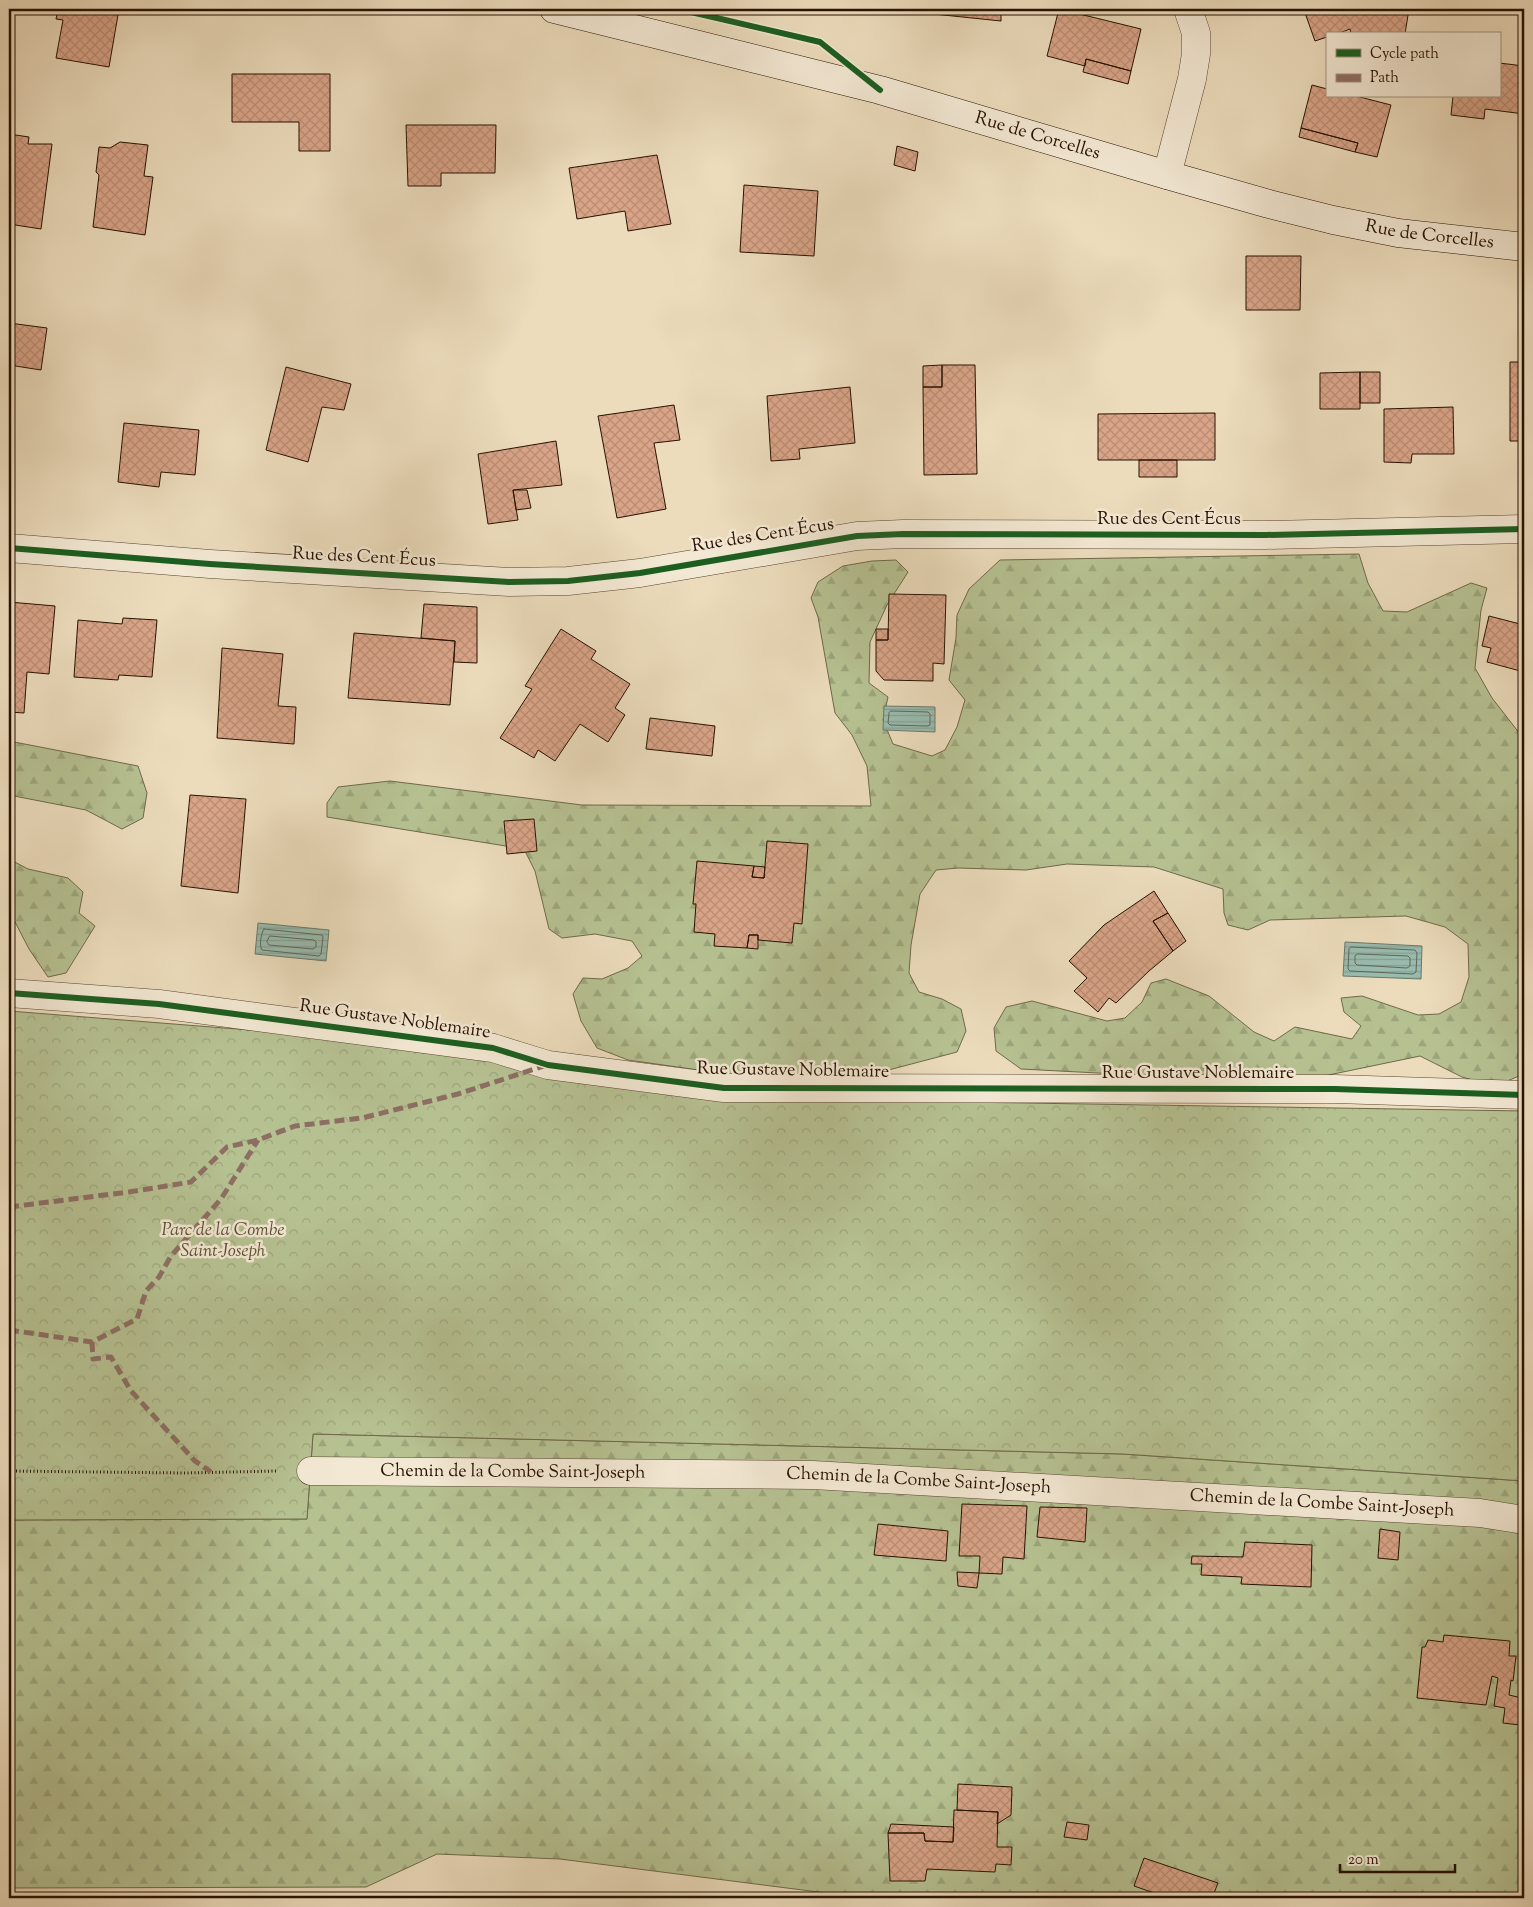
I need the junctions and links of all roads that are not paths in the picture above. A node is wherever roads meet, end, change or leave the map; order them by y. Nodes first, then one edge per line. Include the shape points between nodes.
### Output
1 (554, 9) edge
2 (1188, 9) edge
3 (1167, 175) junction
4 (1524, 247) edge
5 (1524, 529) edge
6 (9, 548) edge
7 (9, 993) edge
8 (1524, 1095) edge
9 (311, 1470) road end
10 (1524, 1520) edge

1 - 3 street, Rue de Corcelles via 880,90
2 - 3 street via 1196,33 1196,54
3 - 4 street, Rue de Corcelles via 1333,220 1398,233
5 - 6 street, Rue des Cent Écus via 1264,535 857,536 640,573 509,582
7 - 8 street, Rue Gustave Noblemaire via 159,1004 473,1045 548,1065 724,1088 1335,1089
9 - 10 street, Chemin de la Combe Saint-Joseph via 813,1474 1480,1513

